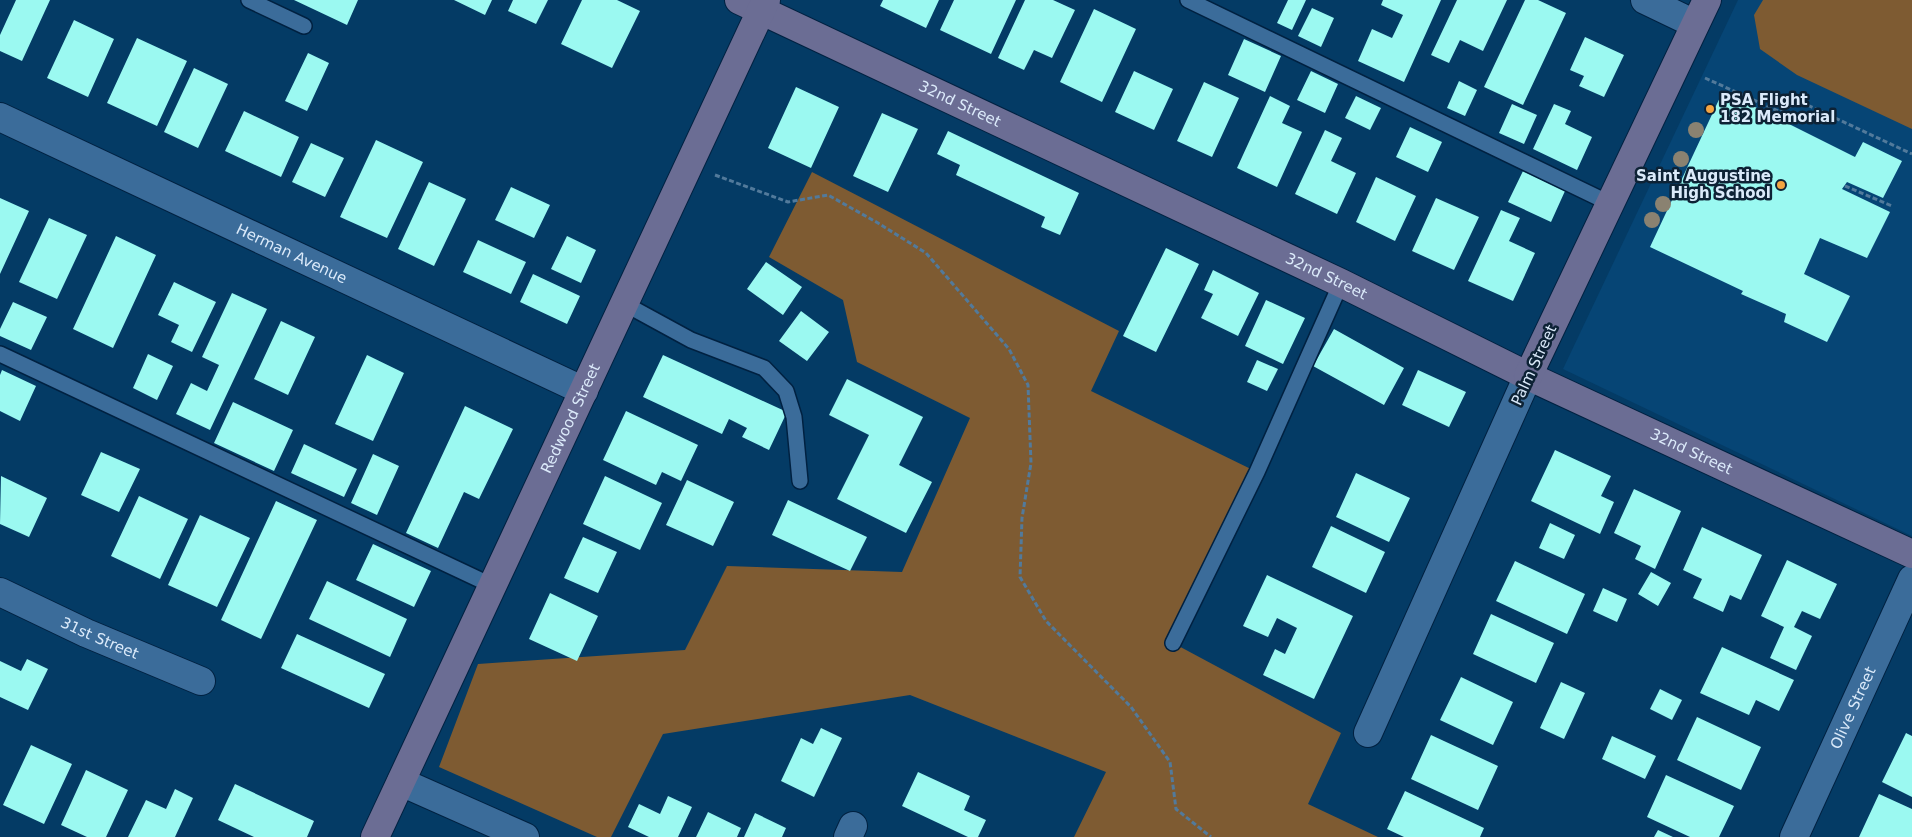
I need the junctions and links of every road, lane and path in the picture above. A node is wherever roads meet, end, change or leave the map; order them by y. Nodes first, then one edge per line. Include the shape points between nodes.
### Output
1 (249, 0) edge
2 (1188, 0) edge
3 (1645, 0) edge
4 (756, 4) edge
5 (1701, 12) edge
6 (304, 26) dead end
7 (1706, 78) dead end
8 (0, 117) edge
9 (1912, 154) edge
10 (690, 165) junction
11 (1845, 186) dead end
12 (1609, 203) junction
13 (1892, 206) dead end
14 (1341, 282) junction
15 (625, 304) junction
16 (0, 354) edge
17 (1528, 376) junction
18 (584, 391) junction
19 (800, 481) dead end
20 (1912, 554) edge
21 (1912, 579) edge
22 (493, 586) junction
23 (0, 592) edge
24 (1173, 643) dead end
25 (201, 681) dead end
26 (1368, 733) dead end
27 (401, 782) junction
28 (375, 837) edge
29 (525, 837) edge
30 (1211, 837) edge
31 (1794, 837) edge

1 - 6 lane
2 - 12 lane
3 - 5 street
4 - 10 street, Redwood Street
4 - 14 street, 32nd Street
5 - 12 street, Palm Street
7 - 9 path via 1778,111 1801,102
8 - 18 street, Herman Avenue
10 - 15 street, Redwood Street
10 - 30 path via 788,202 828,195 926,253 1009,349 1028,385 1031,463 1022,518 1020,577 1046,621 1131,707 1170,762 1176,809
11 - 13 path
12 - 17 street, Palm Street
14 - 17 street, 32nd Street
14 - 24 lane via 1257,472
15 - 18 street, Redwood Street
15 - 19 lane via 691,340 764,368 786,391 794,417
16 - 22 lane
17 - 20 street, 32nd Street
17 - 26 street, Palm Street
18 - 22 street, Redwood Street
21 - 31 street, Olive Street
22 - 27 street, Redwood Street
23 - 25 street, 31st Street via 86,633
27 - 28 street, Redwood Street
27 - 29 street

